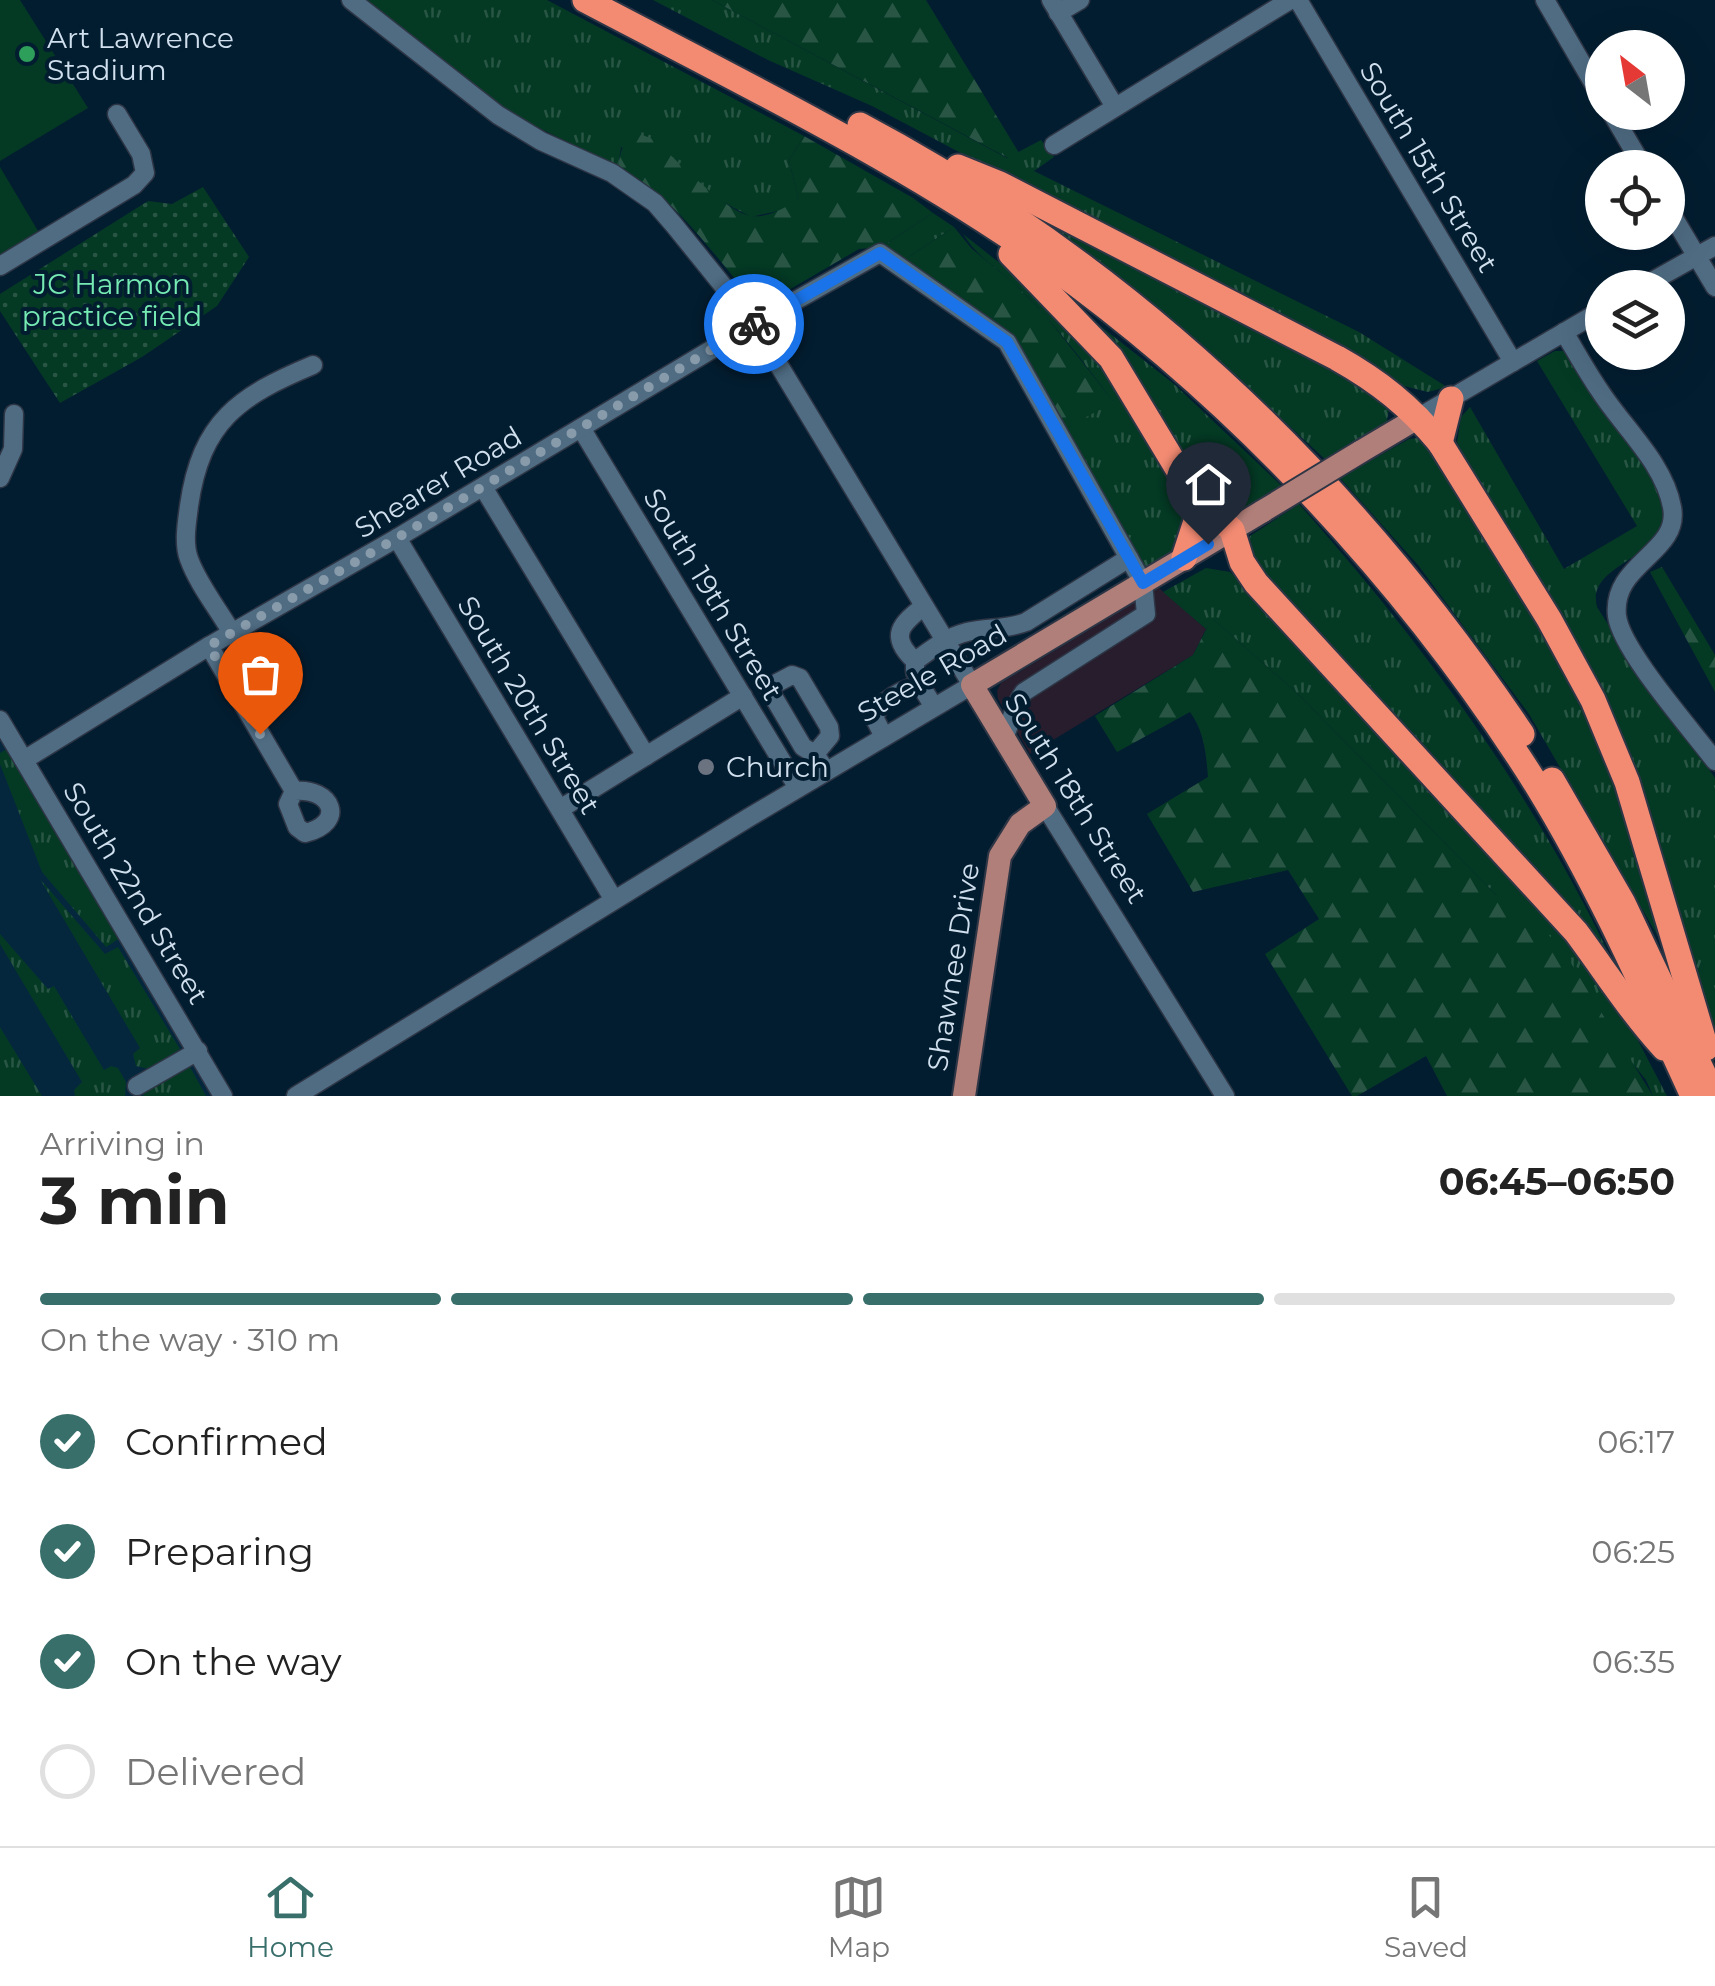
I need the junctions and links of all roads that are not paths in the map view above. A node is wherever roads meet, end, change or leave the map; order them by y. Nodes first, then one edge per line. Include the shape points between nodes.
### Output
1 (351, 0) edge
2 (585, 0) edge
3 (622, 0) edge
4 (1080, 0) edge
5 (1290, 0) edge
6 (1298, 0) edge
7 (1545, 0) edge
8 (1054, 7) edge
9 (1585, 69) edge
10 (1115, 107) junction
11 (117, 114) dead end
12 (890, 141) junction
13 (1054, 145) dead end
14 (963, 210) junction
15 (1685, 237) edge
16 (1715, 246) edge
17 (1696, 255) junction
18 (0, 266) edge
19 (1671, 270) edge
20 (1715, 287) edge
21 (1585, 320) edge
22 (754, 324) junction
23 (1564, 332) junction
24 (1513, 362) junction
25 (314, 364) dead end
26 (1451, 398) junction
27 (14, 414) dead end
28 (1419, 417) junction
29 (581, 428) junction
30 (1440, 443) junction
31 (0, 478) edge
32 (483, 487) junction
33 (1194, 496) junction
34 (1232, 530) junction
35 (397, 538) junction
36 (1129, 558) junction
37 (1184, 558) junction
38 (1143, 583) junction
39 (1071, 594) junction
40 (924, 606) junction
41 (1082, 620) junction
42 (1026, 622) junction
43 (232, 632) junction
44 (944, 640) junction
45 (209, 646) junction
46 (1036, 647) junction
47 (1093, 647) junction
48 (915, 660) junction
49 (1048, 676) junction
50 (921, 686) junction
51 (972, 686) junction
52 (743, 696) junction
53 (934, 707) junction
54 (0, 720) edge
55 (884, 736) junction
56 (1004, 738) junction
57 (815, 754) dead end
58 (646, 756) junction
59 (24, 760) junction
60 (1715, 761) edge
61 (826, 771) junction
62 (798, 788) junction
63 (294, 792) dead end
64 (1045, 806) junction
65 (560, 809) junction
66 (614, 900) junction
67 (198, 1050) junction
68 (1678, 1063) junction
69 (1715, 1082) edge
70 (137, 1086) dead end
71 (223, 1096) edge
72 (296, 1096) edge
73 (964, 1096) edge
74 (1225, 1096) edge
75 (1693, 1096) edge
76 (1714, 1096) edge

1 - 22 street, South 18th Street via 509,122 612,173 655,203
2 - 14 highway via 875,152
3 - 12 highway
4 - 8 street
5 - 10 street
6 - 24 street, South 15th Street
7 - 9 street
8 - 10 street
10 - 13 street
11 - 18 street via 145,172 134,186
12 - 28 highway via 1000,184 1214,293 1380,382
12 - 76 highway via 1009,211 1146,312 1296,452 1374,536 1543,765 1623,903
14 - 33 highway via 1111,358
14 - 68 highway via 1044,261 1198,384 1315,500 1425,628 1538,789
15 - 17 street
16 - 17 street
17 - 19 street
17 - 20 street
21 - 23 street, Steele Road
22 - 29 street, Shearer Road
22 - 36 street, Shearer Road via 880,253 1007,342
22 - 40 street, South 18th Street
23 - 24 street, Steele Road
23 - 60 street via 1666,486 1671,532 1619,588 1617,618 1632,650
24 - 26 street, Steele Road
25 - 43 street via 240,403 216,426 200,459 186,530 188,558
26 - 28 street, Steele Road
26 - 30 highway
27 - 31 street via 13,449
28 - 30 highway
28 - 34 main road, Steele Road, bridge
29 - 32 street, Shearer Road
29 - 52 street, South 19th Street
30 - 69 highway via 1550,619 1592,700 1627,782
32 - 35 street, Shearer Road
32 - 58 street
33 - 34 highway
33 - 37 highway via 1196,521
34 - 37 main road, Steele Road
34 - 68 highway via 1256,583 1576,932 1637,1019
35 - 43 street, Shearer Road
35 - 65 street, South 20th Street
36 - 38 street
36 - 39 street
37 - 38 main road, Steele Road
38 - 41 main road, Steele Road
38 - 47 street via 1146,614
39 - 41 street
39 - 42 street
40 - 44 street, South 18th Street
40 - 48 street via 898,632
41 - 46 main road, Steele Road
41 - 47 street
42 - 44 street
42 - 46 street
43 - 45 street, Shearer Road
44 - 48 street
44 - 51 street, South 18th Street
45 - 59 street, Shearer Road
45 - 63 street
46 - 49 street
46 - 51 main road, Steele Road
47 - 49 street
48 - 50 street
49 - 56 street via 1016,703
50 - 53 street
50 - 55 street via 878,707 874,717
51 - 53 street, Steele Road
51 - 56 main road, South 18th Street
52 - 58 street
52 - 62 street, South 19th Street
53 - 55 street, Steele Road
54 - 59 street, South 22nd Street
55 - 61 street, Steele Road
56 - 64 main road, South 18th Street
57 - 61 street
58 - 65 street
59 - 67 street, South 22nd Street
61 - 62 street, Steele Road
62 - 66 street, Steele Road
64 - 73 main road, Shawnee Drive via 1020,824 1000,856
64 - 74 street, South 18th Street
65 - 66 street, South 20th Street
66 - 72 street, Steele Road
67 - 70 street
67 - 71 street, South 22nd Street
68 - 75 highway

